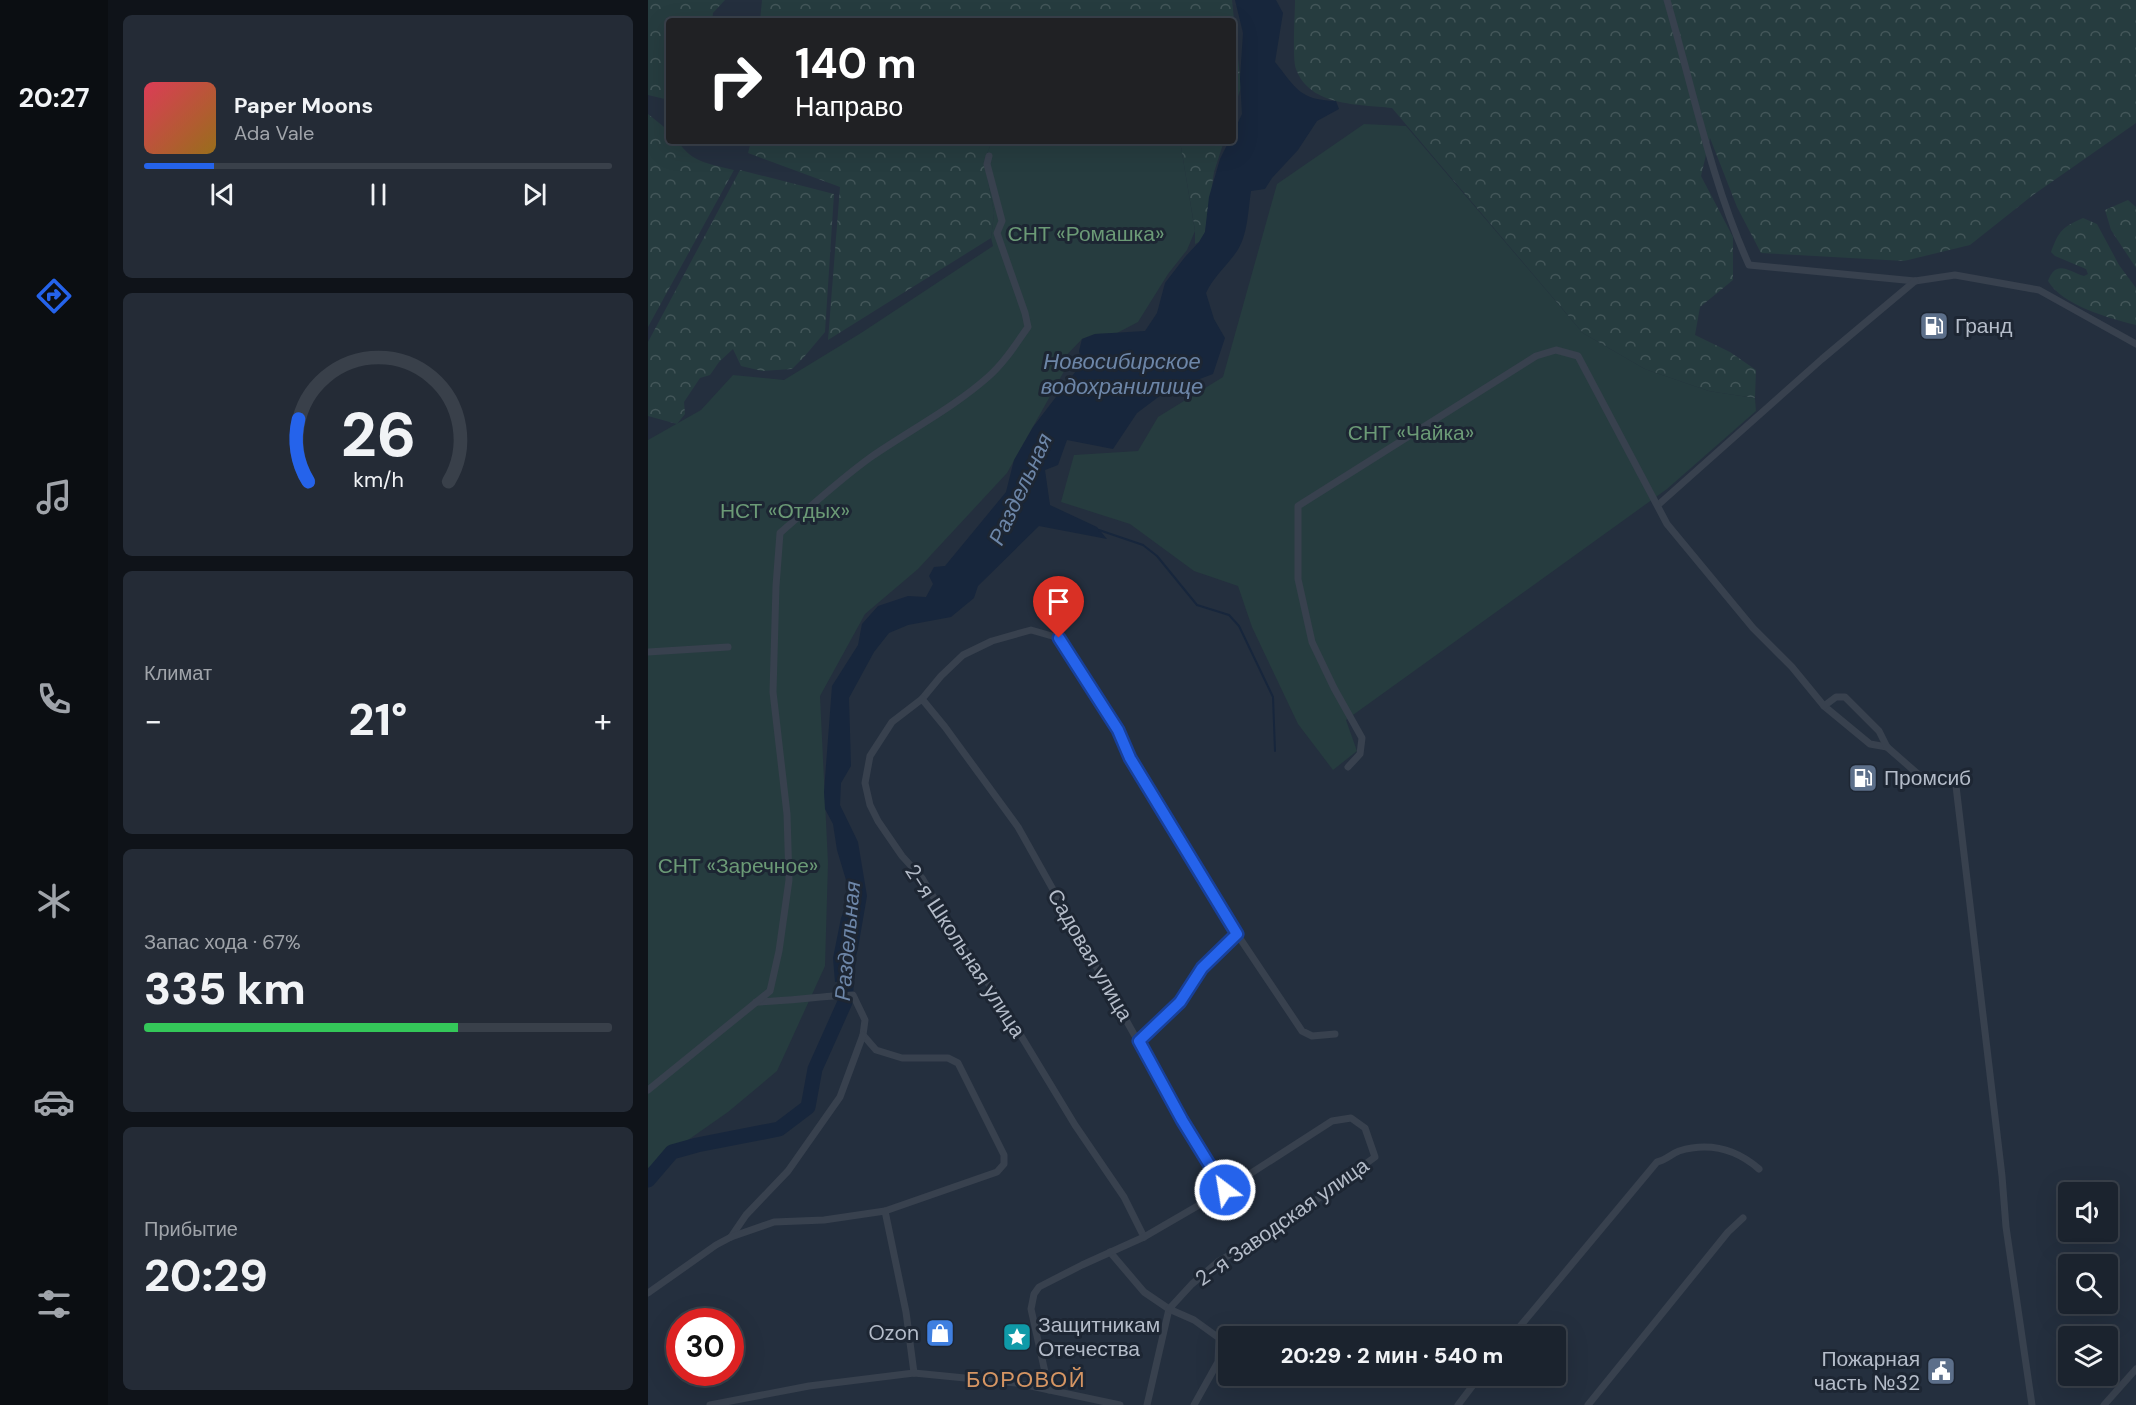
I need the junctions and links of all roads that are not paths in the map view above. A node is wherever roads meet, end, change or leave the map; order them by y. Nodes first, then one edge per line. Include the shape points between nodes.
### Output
1 (1667, 0) edge
2 (989, 156) dead end
3 (1915, 281) junction
4 (2136, 344) edge
5 (1658, 505) junction
6 (728, 647) dead end
7 (648, 652) edge
8 (922, 699) junction
9 (1824, 706) junction
10 (1887, 747) junction
11 (1348, 767) dead end
12 (1237, 934) junction
13 (756, 1002) junction
14 (1335, 1034) dead end
15 (863, 1035) junction
16 (1139, 1041) junction
17 (648, 1090) edge
18 (1760, 1169) dead end
19 (1225, 1190) junction
20 (885, 1211) junction
21 (1743, 1218) dead end
22 (731, 1237) junction
23 (1144, 1237) junction
24 (1110, 1252) junction
25 (648, 1293) edge
26 (1169, 1309) junction
27 (1520, 1326) edge
28 (2136, 1369) edge
29 (914, 1373) junction
30 (1472, 1386) edge
31 (1049, 1390) junction
32 (710, 1405) edge
33 (1120, 1405) edge
34 (1148, 1405) edge
35 (1194, 1405) edge
36 (1458, 1405) edge
37 (1588, 1405) edge
38 (2032, 1405) edge
39 (2104, 1405) edge

1 - 3 street via 1703,135 1749,265
2 - 13 street via 987,164 1002,222 997,234 1028,327 990,375 829,489 780,533 773,692 787,814 789,880 780,951 770,992
3 - 4 street via 1955,274 2039,290
3 - 5 street
5 - 9 street via 1667,524
5 - 11 street via 1578,356 1556,350 1536,356 1298,506 1298,579 1312,642 1362,738 1360,754
6 - 7 street
8 - 12 street, 2-я Школьная улица via 963,655 992,641 1031,630 1059,638 1118,730 1130,758
8 - 16 street, Садовая улица via 1018,827
8 - 23 street, 2-я Школьная улица via 892,722 870,756 866,783 870,805 997,996 1124,1197
9 - 10 street via 1870,744
9 - 10 street via 1836,697 1845,697 1879,731
10 - 38 street via 1919,775 1953,781 1956,786 2006,1227
12 - 14 street via 1302,1031 1312,1036
12 - 16 street via 1202,968 1180,1002
13 - 15 street via 853,995 865,1020
13 - 17 street
15 - 20 street via 876,1050 902,1058 948,1059 958,1063 1004,1155 1004,1164 997,1172
15 - 22 street via 840,1097 788,1171 746,1215
16 - 19 street, Садовая улица
18 - 27 street via 1746,1158 1715,1146 1676,1152 1657,1162
19 - 23 street
19 - 26 street, 2-я Заводская улица via 1332,1121 1352,1118 1365,1128 1375,1157 1315,1201 1219,1261
20 - 22 street via 774,1222
20 - 29 street
21 - 37 street
22 - 25 street
23 - 24 street
24 - 26 street via 1144,1292
24 - 31 street via 1039,1287 1034,1294 1031,1308
26 - 34 street
26 - 35 street via 1194,1320 1219,1338 1218,1362
28 - 39 street
29 - 31 street
29 - 32 street via 809,1386
30 - 36 street
31 - 33 street

